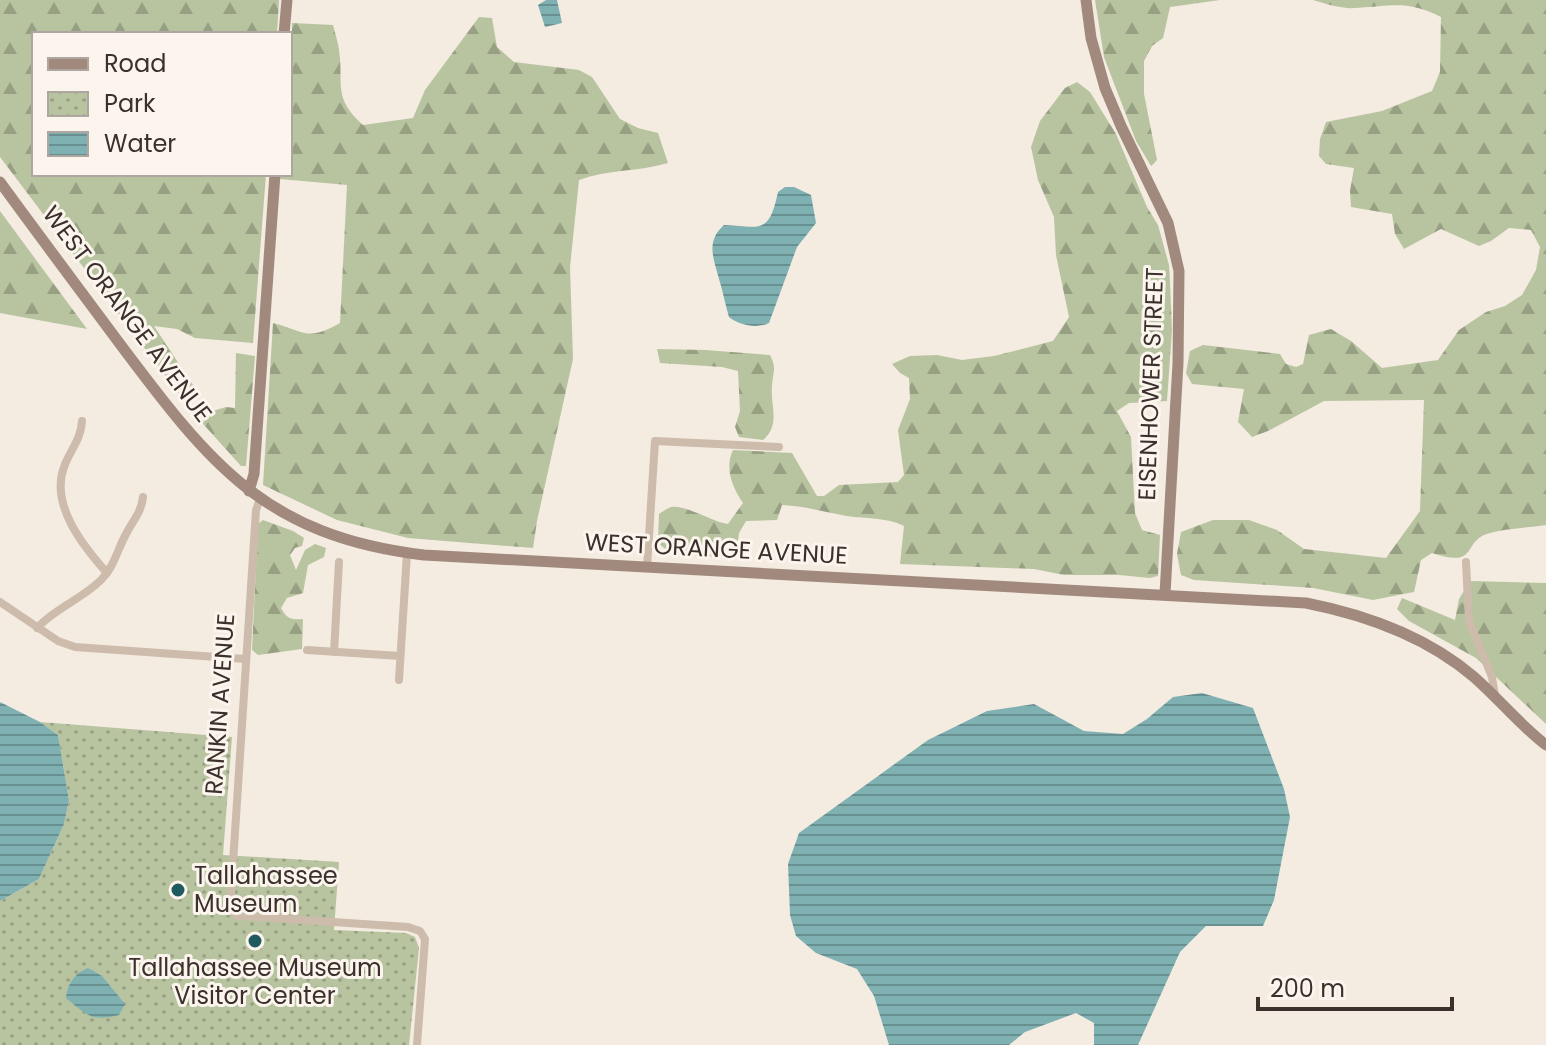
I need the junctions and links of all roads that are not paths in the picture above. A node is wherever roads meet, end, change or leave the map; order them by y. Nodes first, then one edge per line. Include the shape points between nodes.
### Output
1 (287, 0) edge
2 (1086, 0) edge
3 (284, 32) edge
4 (275, 176) edge
5 (0, 182) edge
6 (82, 421) dead end
7 (779, 447) dead end
8 (249, 491) junction
9 (143, 497) dead end
10 (260, 499) junction
11 (407, 553) junction
12 (339, 562) dead end
13 (1466, 562) dead end
14 (647, 567) junction
15 (107, 573) junction
16 (1165, 594) junction
17 (0, 602) edge
18 (37, 628) junction
19 (307, 650) dead end
20 (334, 652) junction
21 (400, 656) junction
22 (245, 659) junction
23 (399, 680) dead end
24 (1495, 697) junction
25 (1546, 745) edge
26 (417, 1045) edge

1 - 3 main road
2 - 16 main road, EISENHOWER STREET via 1105,88 1168,223 1179,271
4 - 8 main road
5 - 8 main road, WEST ORANGE AVENUE via 189,434
6 - 15 street via 81,437 60,476 60,493 74,528
7 - 14 street via 655,441
8 - 10 main road, WEST ORANGE AVENUE
9 - 15 street via 141,513
10 - 11 main road, WEST ORANGE AVENUE via 342,539
10 - 22 street, RANKIN AVENUE
11 - 14 main road, WEST ORANGE AVENUE
11 - 21 street
12 - 20 street
13 - 24 street via 1469,621
14 - 16 main road, WEST ORANGE AVENUE
15 - 18 street
16 - 24 main road, WEST ORANGE AVENUE via 1287,600 1354,614 1432,647
17 - 18 street
18 - 22 street via 75,647
19 - 20 street
20 - 21 street
21 - 23 street
22 - 26 street, RANKIN AVENUE via 233,913 408,927 424,934
24 - 25 main road, WEST ORANGE AVENUE

